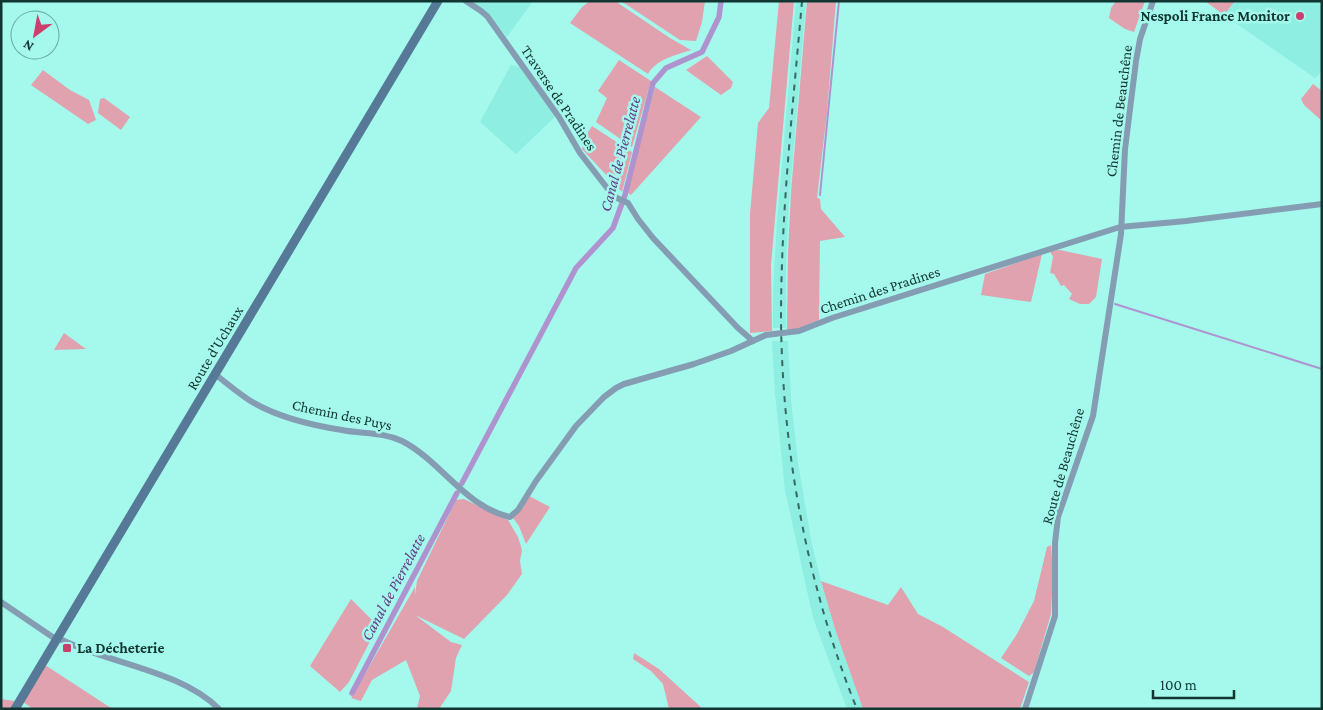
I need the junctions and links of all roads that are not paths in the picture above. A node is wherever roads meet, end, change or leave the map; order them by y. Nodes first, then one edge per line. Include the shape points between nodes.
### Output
1 (438, 1) edge
2 (466, 1) edge
3 (1153, 1) edge
4 (1322, 204) edge
5 (1120, 227) junction
6 (752, 341) junction
7 (215, 374) junction
8 (510, 517) joint
9 (1, 602) edge
10 (57, 639) junction
11 (15, 709) edge
12 (219, 709) edge
13 (1025, 709) edge

1 - 7 main road, Route d'Uchaux
2 - 6 street, Traverse de Pradines via 487,16 560,117 580,153 612,193 632,207 653,238
3 - 5 street, Chemin de Beauchêne via 1136,61 1125,149
4 - 5 street, Chemin des Pradines
5 - 6 street, Chemin des Pradines via 799,331 771,334
5 - 13 street, Route de Beauchêne via 1093,416 1058,517 1055,616
6 - 8 street, Chemin des Pradines via 694,364 616,388 576,426
7 - 8 street, Chemin des Puys via 248,399 277,413 328,428 377,434 401,441 425,456 469,496
7 - 10 main road, Route d'Uchaux
9 - 10 street
10 - 11 main road, Route d'Uchaux
10 - 12 street via 187,686

